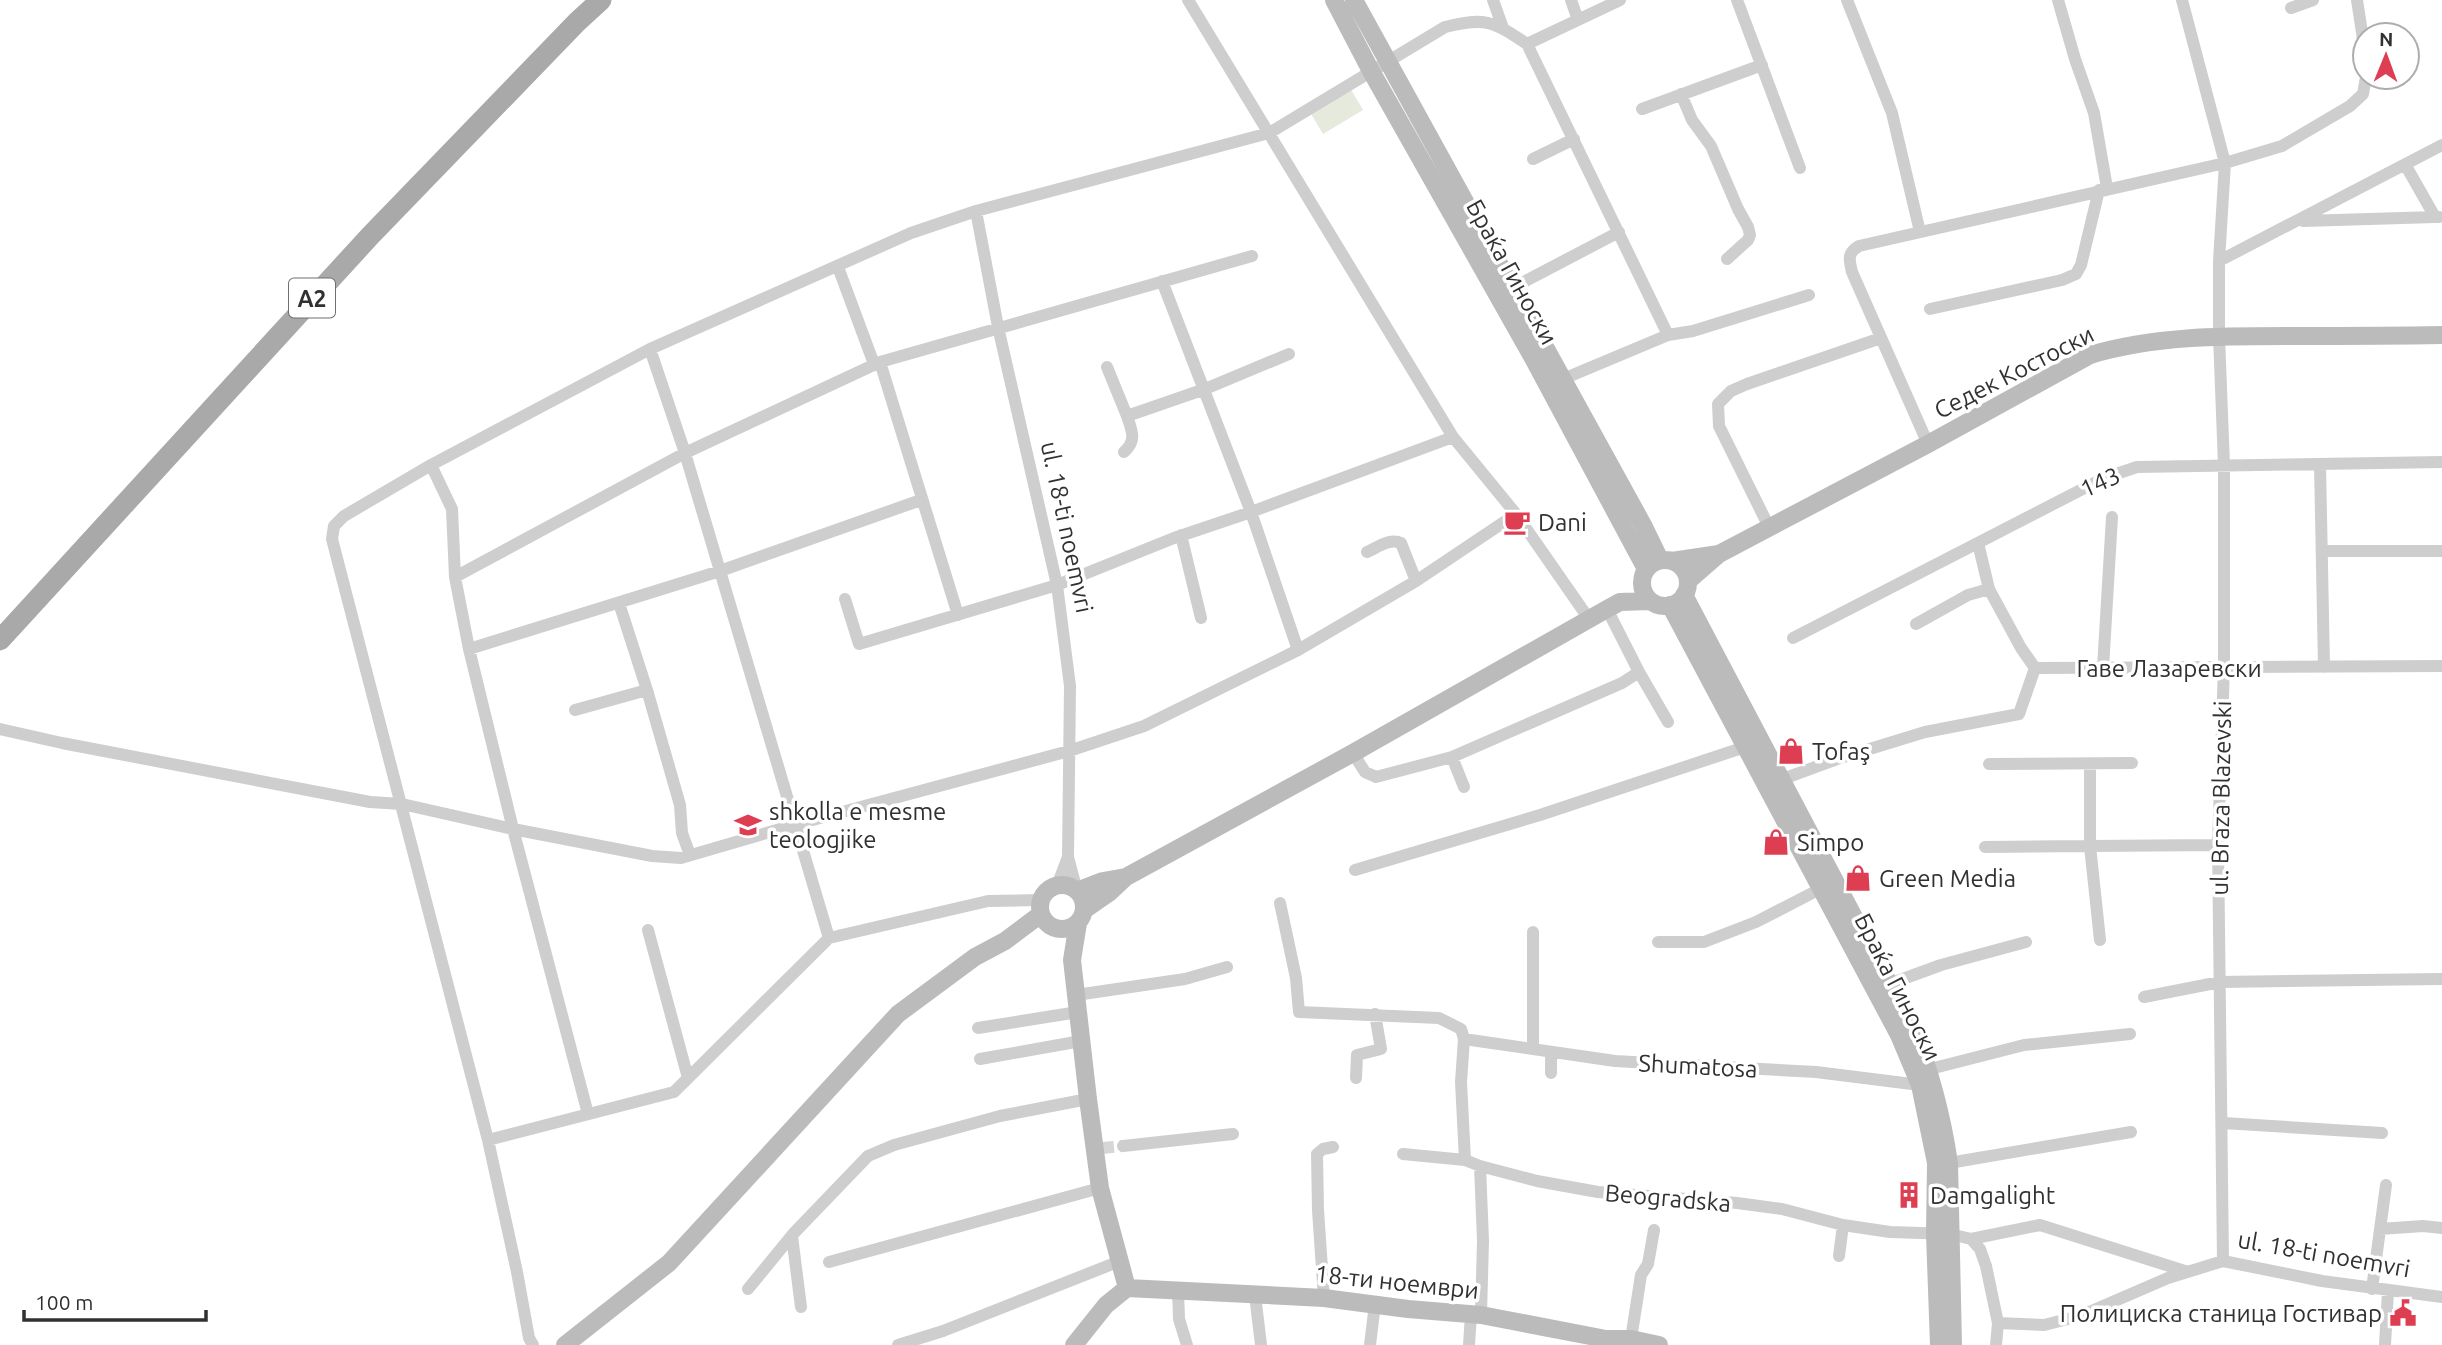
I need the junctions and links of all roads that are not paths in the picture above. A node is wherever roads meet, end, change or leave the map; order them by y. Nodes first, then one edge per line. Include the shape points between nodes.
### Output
1 (601, 0) edge
2 (1188, 0) edge
3 (1334, 0) edge
4 (1354, 0) edge
5 (1493, 0) edge
6 (1571, 0) edge
7 (1620, 0) edge
8 (1737, 0) edge
9 (1847, 0) edge
10 (2058, 0) edge
11 (2182, 0) edge
12 (2313, 0) edge
13 (2357, 0) edge
14 (2291, 8) dead end
15 (1578, 20) junction
16 (2360, 21) edge
17 (1503, 28) junction
18 (1527, 44) junction
19 (1762, 65) junction
20 (1379, 67) junction
21 (2364, 91) edge
22 (1681, 94) junction
23 (1642, 108) dead end
24 (1269, 133) junction
25 (1574, 139) junction
26 (2442, 145) edge
27 (1533, 159) dead end
28 (2225, 163) junction
29 (2406, 166) junction
30 (1800, 168) dead end
31 (2103, 189) junction
32 (2338, 201) junction
33 (976, 211) junction
34 (2439, 217) edge
35 (2340, 219) junction
36 (2298, 221) junction
37 (1619, 232) junction
38 (1920, 232) junction
39 (1252, 256) dead end
40 (1727, 259) dead end
41 (2219, 261) junction
42 (838, 267) junction
43 (1162, 281) junction
44 (1512, 288) junction
45 (1810, 295) dead end
46 (1930, 309) dead end
47 (998, 327) junction
48 (1668, 335) junction
49 (2442, 335) edge
50 (2219, 336) junction
51 (1881, 338) junction
52 (650, 349) junction
53 (1289, 354) dead end
54 (877, 363) junction
55 (1107, 367) dead end
56 (1563, 379) junction
57 (1205, 388) junction
58 (1127, 416) junction
59 (1453, 437) junction
60 (1928, 444) junction
61 (1124, 452) dead end
62 (685, 453) junction
63 (2442, 461) edge
64 (2320, 464) junction
65 (431, 465) junction
66 (2224, 465) junction
67 (921, 500) junction
68 (1251, 512) junction
69 (1516, 514) junction
70 (2112, 517) dead end
71 (1769, 527) junction
72 (1181, 535) junction
73 (1978, 543) junction
74 (2322, 551) junction
75 (2442, 551) edge
76 (1367, 552) dead end
77 (1719, 554) junction
78 (1655, 568) junction
79 (720, 571) junction
80 (455, 577) junction
81 (1416, 581) junction
82 (1057, 585) junction
83 (1989, 589) junction
84 (1681, 594) junction
85 (845, 599) dead end
86 (1650, 601) junction
87 (619, 603) junction
88 (1614, 606) junction
89 (958, 615) junction
90 (1201, 618) dead end
91 (1589, 619) junction
92 (1916, 624) dead end
93 (1793, 638) dead end
94 (0, 640) edge
95 (469, 649) junction
96 (1298, 650) junction
97 (2442, 666) edge
98 (2224, 667) junction
99 (2325, 667) junction
100 (2035, 668) junction
101 (2103, 668) junction
102 (1639, 672) junction
103 (647, 690) junction
104 (575, 710) dead end
105 (1668, 722) dead end
106 (0, 729) edge
107 (1745, 747) junction
108 (1069, 751) junction
109 (1353, 753) junction
110 (1452, 757) junction
111 (2132, 763) dead end
112 (1989, 764) dead end
113 (2090, 764) junction
114 (1780, 780) junction
115 (1464, 787) dead end
116 (402, 804) junction
117 (794, 825) junction
118 (513, 829) junction
119 (2218, 845) junction
120 (2091, 846) junction
121 (1985, 847) dead end
122 (690, 855) junction
123 (1068, 857) junction
124 (1355, 870) dead end
125 (1126, 877) junction
126 (1057, 886) junction
127 (1821, 889) junction
128 (1077, 891) junction
129 (1280, 903) dead end
130 (1081, 916) junction
131 (1048, 917) junction
132 (648, 930) dead end
133 (1533, 932) dead end
134 (829, 938) junction
135 (2100, 940) dead end
136 (1658, 942) dead end
137 (2026, 942) dead end
138 (1072, 960) junction
139 (1227, 967) dead end
140 (2442, 979) edge
141 (2220, 982) junction
142 (1889, 984) junction
143 (2144, 997) dead end
144 (1077, 1003) junction
145 (1375, 1014) junction
146 (978, 1028) dead end
147 (2130, 1034) dead end
148 (1464, 1039) junction
149 (1081, 1041) junction
150 (1533, 1049) junction
151 (1551, 1053) junction
152 (980, 1059) dead end
153 (1551, 1073) dead end
154 (688, 1078) junction
155 (1356, 1078) dead end
156 (1927, 1078) junction
157 (1088, 1099) junction
158 (588, 1114) junction
159 (2223, 1123) junction
160 (2131, 1132) dead end
161 (2382, 1133) dead end
162 (1233, 1134) dead end
163 (488, 1140) junction
164 (1123, 1146) tunnel mouth
165 (1333, 1147) dead end
166 (1403, 1154) dead end
167 (1465, 1160) junction
168 (1949, 1163) junction
169 (1480, 1166) junction
170 (2386, 1185) dead end
171 (1100, 1188) junction
172 (1843, 1225) junction
173 (2442, 1228) edge
174 (2380, 1229) junction
175 (1654, 1230) dead end
176 (1943, 1234) junction
177 (792, 1236) junction
178 (1971, 1239) junction
179 (1839, 1256) dead end
180 (1120, 1261) junction
181 (2223, 1261) junction
182 (830, 1262) dead end
183 (2188, 1272) junction
184 (1127, 1288) junction
185 (748, 1289) dead end
186 (2372, 1289) junction
187 (1178, 1290) junction
188 (2388, 1291) junction
189 (1255, 1294) junction
190 (2442, 1297) edge
191 (1324, 1298) junction
192 (1375, 1304) junction
193 (802, 1307) dead end
194 (1476, 1315) junction
195 (1998, 1323) junction
196 (1631, 1339) junction
197 (1605, 1342) edge
198 (533, 1345) edge
199 (565, 1345) edge
200 (898, 1345) edge
201 (1074, 1345) edge
202 (1186, 1345) edge
203 (1261, 1345) edge
204 (1370, 1345) edge
205 (1469, 1345) edge
206 (1659, 1345) edge
207 (1939, 1345) edge
208 (1953, 1345) edge
209 (1996, 1345) edge
210 (2385, 1345) edge

1 - 94 main road, A2 via 370,236
2 - 24 street
3 - 20 street, Браќа Гиноски
4 - 20 street, Браќа Гиноски
5 - 17 street
6 - 15 street
7 - 15 street
8 - 19 street
9 - 38 street via 1892,113
10 - 31 street via 2094,113
11 - 28 street, ul. Braza Blazevski
12 - 14 street
13 - 16 street
15 - 18 street
17 - 18 street
17 - 20 street via 1484,21 1445,27
18 - 25 street
19 - 22 street
19 - 30 street
20 - 24 street
20 - 44 street, Браќа Гиноски
20 - 78 street, Браќа Гиноски via 1533,358
21 - 28 street via 2350,106 2282,146
22 - 23 street
22 - 40 street via 1748,227 1748,240
24 - 33 street
24 - 59 street
25 - 27 street
25 - 37 street
26 - 29 street
28 - 31 street
28 - 41 street, ul. Braza Blazevski
29 - 32 street
29 - 34 street
31 - 38 street
31 - 46 street via 2076,274
32 - 35 street
32 - 36 street
33 - 42 street via 911,233
33 - 47 street, ul. 18-ti noemvri
34 - 35 street
35 - 36 street
36 - 41 street
37 - 44 street
37 - 48 street
38 - 51 street via 1851,251 1852,272
39 - 43 street
41 - 50 street, ul. Braza Blazevski
42 - 52 street
42 - 54 street
43 - 47 street
43 - 57 street
44 - 56 street, Браќа Гиноски
45 - 48 street
47 - 54 street
47 - 82 street, ul. 18-ti noemvri
48 - 56 street
49 - 50 street, Седек Костоски
50 - 60 street, Седек Костоски via 2120,346 2090,355
50 - 66 street, ul. Braza Blazevski
51 - 60 street
51 - 71 street via 1747,384 1718,404 1719,426
52 - 62 street
52 - 65 street
53 - 57 street
54 - 62 street
54 - 67 street
55 - 58 street
56 - 78 street, Браќа Гиноски
57 - 58 street
57 - 68 street
58 - 61 street via 1134,436
59 - 68 street
59 - 69 street
60 - 71 street, Седек Костоски
62 - 79 street
62 - 80 street
63 - 64 street, 143
64 - 66 street, 143
64 - 74 street
65 - 80 street via 452,509
65 - 116 street via 344,516 334,526 332,539
66 - 73 street, 143 via 2137,467 2104,478
66 - 98 street, ul. Braza Blazevski
67 - 79 street
67 - 89 street
68 - 72 street
68 - 96 street
69 - 81 street
69 - 91 street
70 - 101 street
71 - 77 street, Седек Костоски
72 - 82 street
72 - 90 street
73 - 83 street
73 - 93 street, 143
74 - 75 street
74 - 99 street
76 - 81 street via 1398,541
77 - 78 street
77 - 84 street
78 - 84 street, Браќа Гиноски via 1683,568
78 - 86 street, Браќа Гиноски via 1645,595
78 - 88 street
79 - 87 street
79 - 117 street
80 - 95 street
81 - 96 street
82 - 89 street
82 - 108 street, ul. 18-ti noemvri via 1070,686
83 - 92 street via 1968,595
83 - 100 street
84 - 86 street via 1663,606
84 - 107 street, Браќа Гиноски
84 - 114 street, Браќа Гиноски
85 - 89 street via 859,644
86 - 88 street
87 - 95 street
87 - 103 street
88 - 91 street
88 - 102 street
91 - 109 street
95 - 118 street
96 - 108 street via 1143,726
97 - 99 street, Гаве Лазаревски
98 - 99 street, Гаве Лазаревски
98 - 101 street, Гаве Лазаревски
98 - 119 street, ul. Braza Blazevski
100 - 101 street, Гаве Лазаревски
100 - 114 street via 2019,714 1926,732
102 - 105 street
102 - 110 street
103 - 104 street
103 - 122 street
106 - 116 street via 370,802
107 - 124 street via 1540,816
107 - 127 street, Браќа Гиноски
108 - 117 street
108 - 123 street, ul. 18-ti noemvri
109 - 110 street via 1365,772 1376,777
109 - 125 street
110 - 115 street
111 - 113 street
112 - 113 street
113 - 120 street
114 - 142 street, Браќа Гиноски
116 - 118 street
116 - 163 street
117 - 122 street
117 - 134 street
118 - 122 street via 652,856
118 - 158 street
119 - 120 street
119 - 141 street, ul. Braza Blazevski
120 - 121 street
120 - 135 street
123 - 126 street, ul. 18-ti noemvri
123 - 128 street, ul. 18-ti noemvri
125 - 128 street
125 - 130 street
126 - 128 street
126 - 131 street via 1045,893
127 - 136 street via 1704,942
127 - 156 street, Браќа Гиноски
128 - 130 street via 1084,903
129 - 145 street via 1299,1012
130 - 131 street via 1065,929
130 - 138 street
131 - 134 street via 988,901
131 - 138 street
131 - 199 street via 975,957 898,1014 669,1263
132 - 154 street
133 - 150 street
134 - 154 street
137 - 142 street
138 - 144 street
139 - 144 street
140 - 141 street
141 - 143 street
141 - 159 street, ul. Braza Blazevski
142 - 156 street, Браќа Гиноски via 1913,1029
144 - 146 street
144 - 149 street
145 - 148 street via 1439,1018 1461,1029
145 - 155 street via 1381,1049 1357,1055
147 - 156 street via 2024,1045
148 - 150 street, Shumatosa
148 - 167 street
149 - 152 street
149 - 157 street
150 - 151 street, Shumatosa
151 - 153 street
151 - 156 street, Shumatosa via 1626,1062
154 - 158 street via 674,1093
156 - 168 street, Браќа Гиноски
156 - 176 street, Браќа Гиноски
157 - 171 street via 1099,1148
157 - 177 street via 1000,1116 868,1156
158 - 163 street
159 - 161 street
159 - 181 street, ul. Braza Blazevski
160 - 168 street
162 - 164 street
163 - 198 street
165 - 191 street via 1317,1154
166 - 167 street, Beogradska
167 - 169 street, Beogradska
168 - 176 street, Браќа Гиноски
169 - 172 street, Beogradska via 1598,1192 1782,1209
169 - 194 street via 1483,1241
170 - 174 street
171 - 180 street
171 - 182 street
172 - 176 street, Beogradska
172 - 179 street
173 - 174 street
174 - 186 street
175 - 196 street
176 - 178 street
176 - 207 street, Браќа Гиноски
176 - 208 street, Браќа Гиноски
177 - 185 street
177 - 193 street
178 - 183 street via 2040,1225
178 - 195 street via 1986,1266
180 - 184 street
180 - 200 street
181 - 183 street, ul. 18-ti noemvri
181 - 186 street, ul. 18-ti noemvri
183 - 195 street, ul. 18-ti noemvri via 2080,1316 2044,1325
184 - 187 street, 18-ти ноември
184 - 201 street via 1106,1305
186 - 188 street, ul. 18-ti noemvri
187 - 189 street, 18-ти ноември
187 - 202 street
188 - 190 street, ul. 18-ti noemvri
188 - 210 street
189 - 191 street, 18-ти ноември
189 - 203 street
191 - 192 street, 18-ти ноември
192 - 194 street, 18-ти ноември
192 - 204 street
194 - 197 street, 18-ти ноември
194 - 205 street
195 - 209 street
196 - 197 street, 18-ти ноември
196 - 206 street, 18-ти ноември

